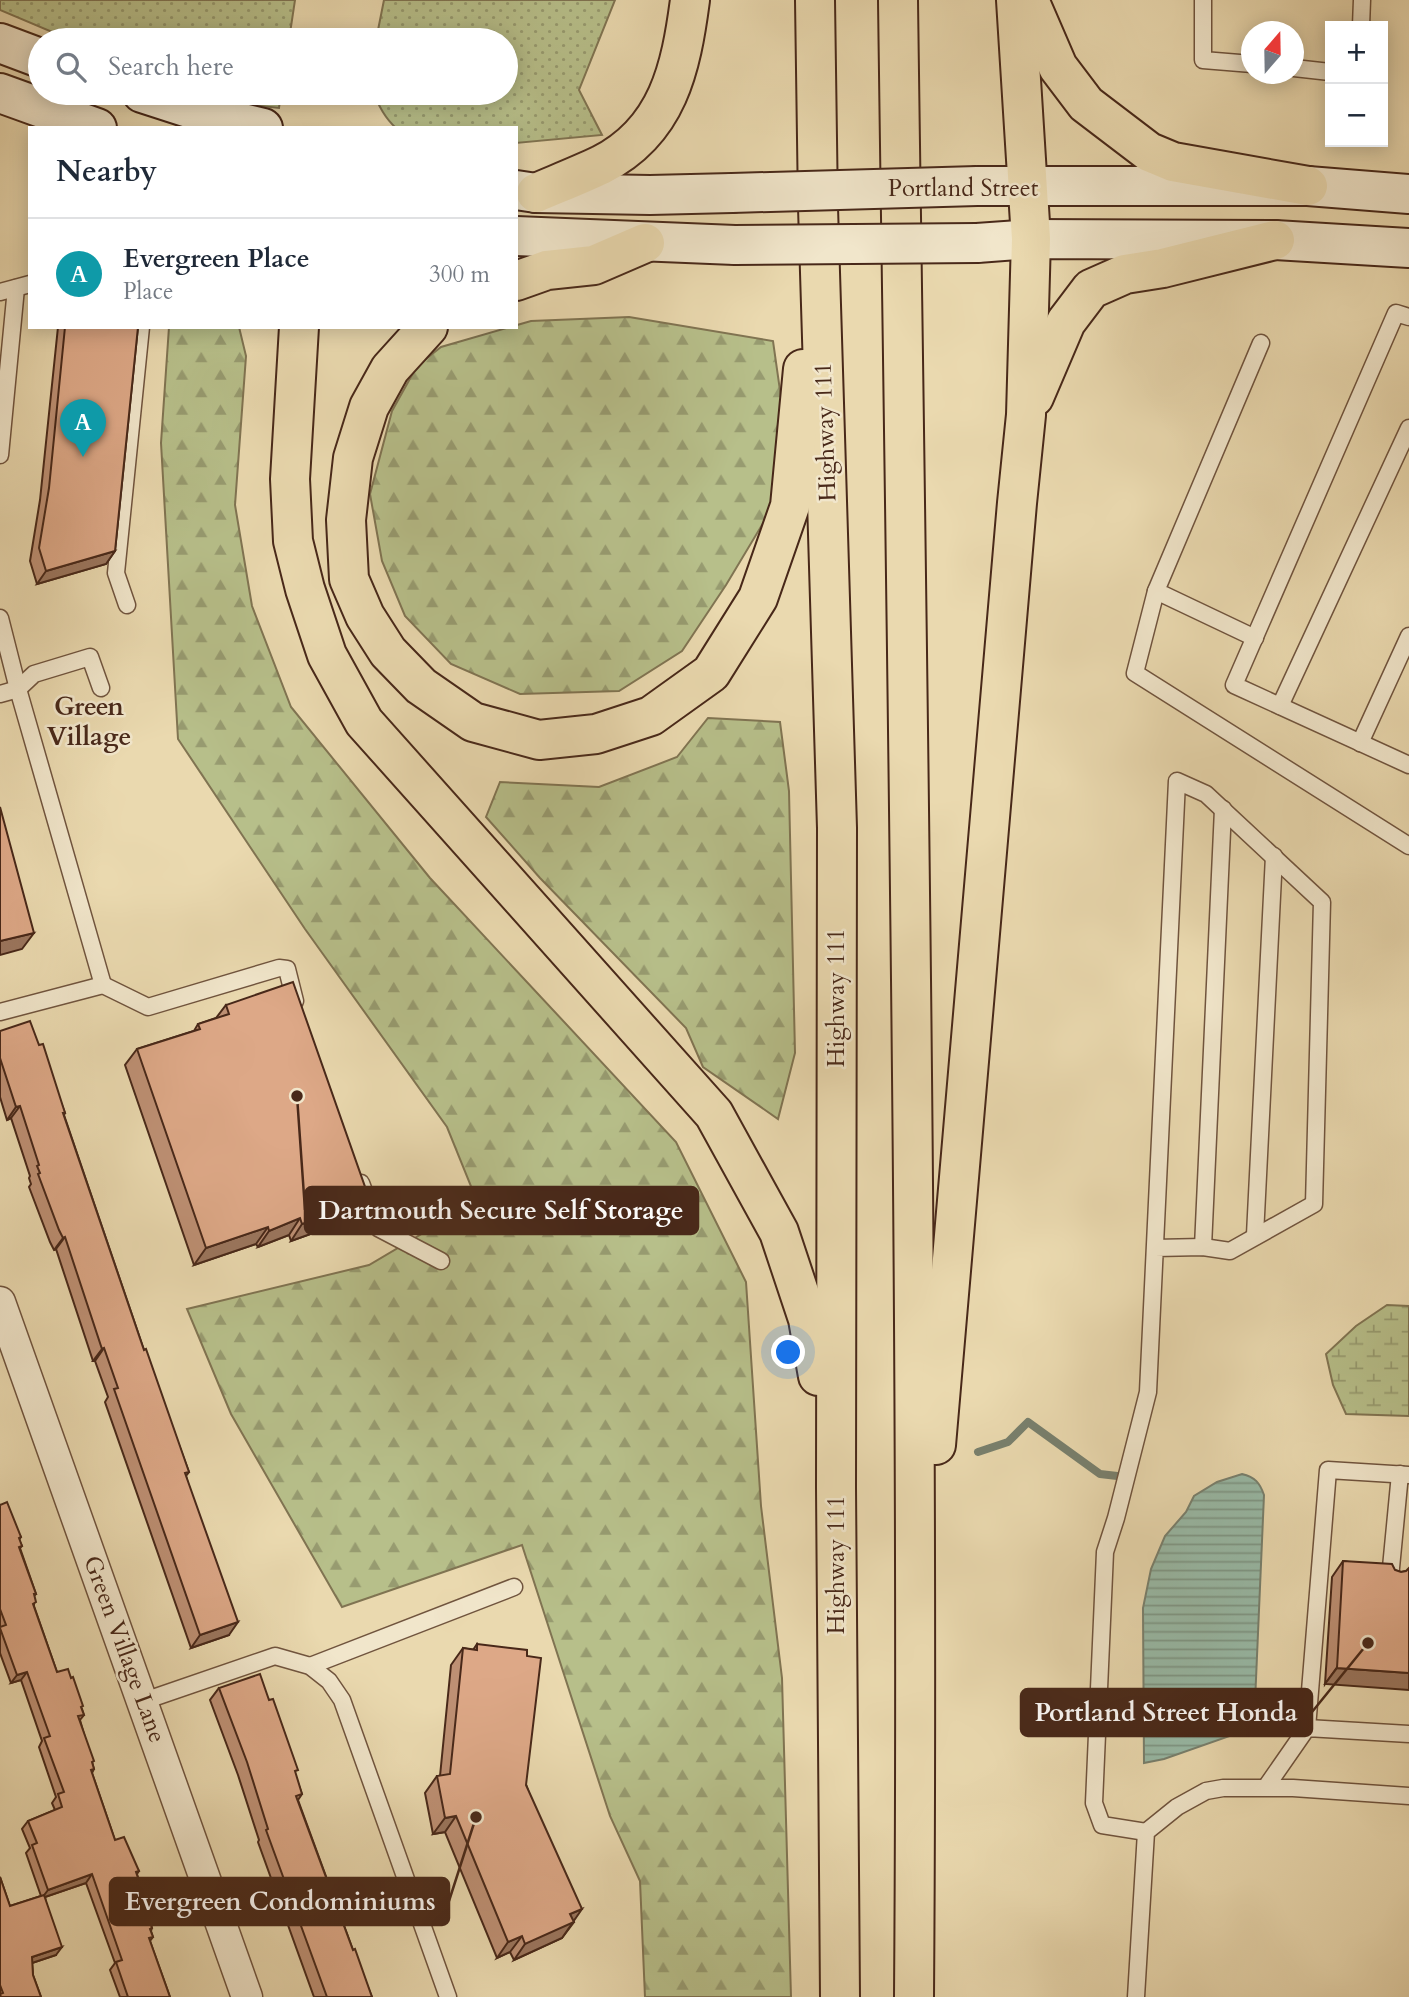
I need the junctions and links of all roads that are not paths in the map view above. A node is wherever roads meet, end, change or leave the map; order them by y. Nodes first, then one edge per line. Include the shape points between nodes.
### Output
1 (690, 0) edge
2 (815, 0) edge
3 (898, 0) edge
4 (1016, 0) edge
5 (1029, 0) edge
6 (1203, 0) edge
7 (1362, 0) edge
8 (1361, 21) edge
9 (0, 43) edge
10 (28, 54) edge
11 (1241, 63) edge
12 (1304, 69) edge
13 (1325, 71) edge
14 (0, 93) edge
15 (28, 103) edge
16 (33, 105) edge
17 (179, 105) edge
18 (91, 126) edge
19 (255, 126) edge
20 (1308, 186) junction
21 (1028, 188) junction
22 (526, 191) edge
23 (1409, 194) edge
24 (818, 207) junction
25 (518, 236) edge
26 (1031, 239) junction
27 (1275, 240) junction
28 (645, 243) junction
29 (1409, 248) edge
30 (518, 280) edge
31 (15, 288) edge
32 (1409, 317) edge
33 (141, 329) edge
34 (299, 329) edge
35 (426, 329) edge
36 (1261, 343) dead end
37 (1027, 415) junction
38 (1409, 428) edge
39 (0, 455) edge
40 (1156, 590) junction
41 (127, 605) dead end
42 (0, 618) edge
43 (1409, 636) edge
44 (1255, 638) junction
45 (101, 688) dead end
46 (18, 689) junction
47 (0, 694) edge
48 (1280, 706) junction
49 (1360, 743) junction
50 (1409, 765) edge
51 (1223, 810) junction
52 (1409, 846) edge
53 (1274, 856) junction
54 (103, 985) junction
55 (0, 1012) edge
56 (302, 1021) edge
57 (354, 1163) edge
58 (1255, 1235) junction
59 (1203, 1247) junction
60 (1155, 1248) junction
61 (441, 1261) dead end
62 (0, 1302) edge
63 (1404, 1475) edge
64 (836, 1487) junction
65 (1390, 1578) edge
66 (514, 1587) dead end
67 (310, 1666) junction
68 (916, 1677) junction
69 (144, 1701) junction
70 (1307, 1728) junction
71 (1409, 1734) edge
72 (1266, 1787) junction
73 (1409, 1797) edge
74 (1146, 1832) junction
75 (247, 1997) edge
76 (448, 1997) edge
77 (840, 1997) edge
78 (914, 1997) edge
79 (1136, 1997) edge

1 - 22 highway via 685,40 656,118 603,164
2 - 24 highway, Highway 111
3 - 68 highway
4 - 21 highway
5 - 20 highway via 1058,66 1086,104 1149,152 1173,162
6 - 11 lane via 1203,60
7 - 8 lane
9 - 10 main road
12 - 13 lane
14 - 15 main road
16 - 18 main road
17 - 19 main road
20 - 21 main road, Portland Street
20 - 23 main road, Portland Street
21 - 22 main road, Portland Street, bridge via 650,195
21 - 26 highway
24 - 35 highway via 790,506 758,598 712,673 651,716 596,734 539,740 472,722 421,686 388,652 349,579 346,520 353,458 369,407 390,369
24 - 64 highway, Highway 111 via 836,828
25 - 28 main road
26 - 27 main road
26 - 28 main road, bridge
26 - 37 highway
27 - 29 main road
27 - 37 highway via 1125,274 1091,289 1066,322
28 - 30 highway via 594,265 547,270
31 - 39 lane
32 - 44 lane via 1396,313
33 - 41 lane via 116,573
34 - 64 highway via 290,479 293,541 327,655 364,722 714,1114 779,1233 808,1319
36 - 40 lane
37 - 68 highway
38 - 48 lane
40 - 44 lane
40 - 52 lane via 1135,673
42 - 46 lane
43 - 49 lane
44 - 48 lane via 1234,685
45 - 46 lane via 90,657 34,674
46 - 47 lane
46 - 54 lane
48 - 49 lane
49 - 50 lane
51 - 53 lane
51 - 59 lane
51 - 60 lane via 1206,794 1177,781
53 - 58 lane
53 - 58 lane via 1322,902 1314,1204
54 - 55 lane
54 - 56 lane via 148,1007 287,969
57 - 61 lane via 378,1228
58 - 59 lane via 1230,1251
59 - 60 lane
60 - 74 lane via 1147,1392 1105,1552 1094,1803 1102,1825
62 - 69 street, Green Village Lane
63 - 65 lane
63 - 70 lane via 1328,1470
64 - 77 highway, Highway 111
66 - 67 lane
67 - 69 lane via 275,1656
67 - 76 lane via 329,1681 341,1700
68 - 78 highway
69 - 75 street, Green Village Lane
70 - 71 lane
70 - 72 lane
72 - 73 lane
72 - 74 lane via 1206,1791
74 - 79 lane

